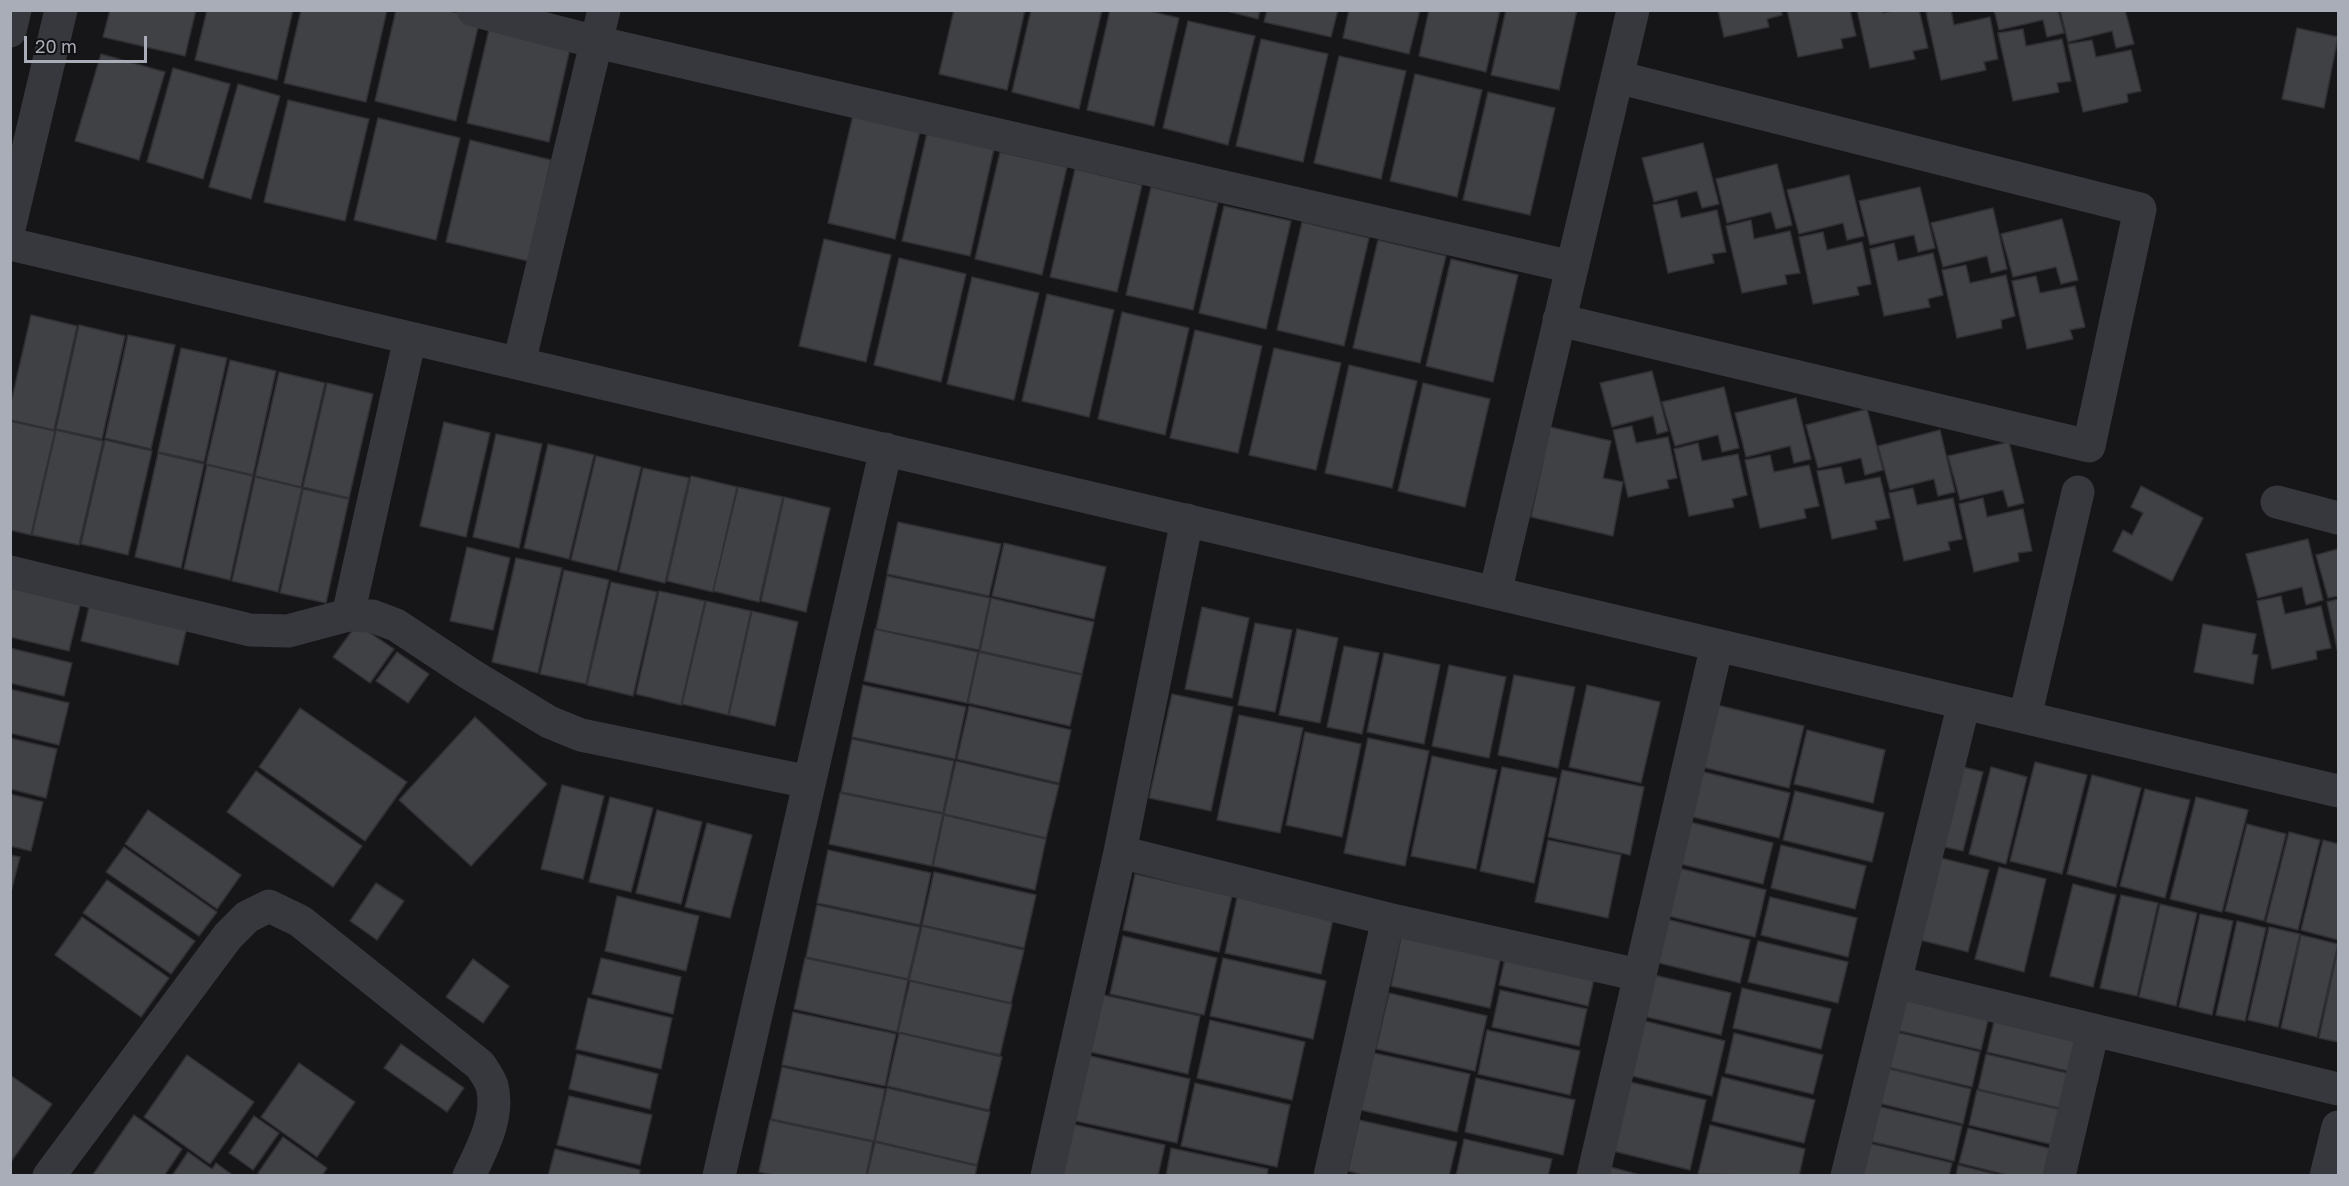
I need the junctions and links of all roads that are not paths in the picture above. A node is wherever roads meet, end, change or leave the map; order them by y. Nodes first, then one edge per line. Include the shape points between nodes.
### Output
1 (15, 10) edge
2 (61, 10) edge
3 (473, 10) edge
4 (603, 10) edge
5 (1633, 10) edge
6 (10, 31) edge
7 (596, 42) junction
8 (1617, 77) junction
9 (10, 225) edge
10 (10, 244) edge
11 (1572, 267) junction
12 (1559, 320) junction
13 (410, 338) junction
14 (519, 363) junction
15 (886, 449) junction
16 (2078, 492) dead end
17 (2277, 502) dead end
18 (2338, 518) edge
19 (1187, 520) junction
20 (10, 572) edge
21 (1494, 593) junction
22 (348, 615) junction
23 (1717, 645) junction
24 (1964, 703) junction
25 (2025, 717) junction
26 (809, 782) junction
27 (2338, 791) edge
28 (1120, 852) junction
29 (1388, 919) junction
30 (1640, 975) junction
31 (1895, 982) junction
32 (2093, 1030) junction
33 (2338, 1089) edge
34 (2338, 1127) edge
35 (49, 1176) edge
36 (470, 1176) edge
37 (719, 1176) edge
38 (1047, 1176) edge
39 (1330, 1176) edge
40 (1593, 1176) edge
41 (1847, 1176) edge
42 (2060, 1176) edge
43 (2326, 1176) edge

1 - 6 street
2 - 9 street
3 - 7 street
4 - 7 street
5 - 8 street
7 - 11 street
7 - 14 street
8 - 11 street
8 - 12 street via 2140,209 2089,446
10 - 13 street
11 - 12 street
12 - 21 street
13 - 14 street
13 - 22 street
14 - 15 street
15 - 19 street
15 - 26 street
16 - 25 street
17 - 18 street
19 - 21 street
19 - 28 street
20 - 22 street via 249,630 288,632
21 - 23 street
22 - 26 street via 372,616 396,625 521,706 581,735
23 - 24 street
23 - 30 street
24 - 25 street
24 - 31 street
25 - 27 street
26 - 37 street
28 - 29 street
28 - 38 street
29 - 30 street
29 - 39 street
30 - 40 street
31 - 32 street
31 - 41 street
32 - 33 street
32 - 42 street
34 - 43 street
35 - 36 street via 228,936 248,917 268,906 300,921 480,1065 492,1085 494,1109

